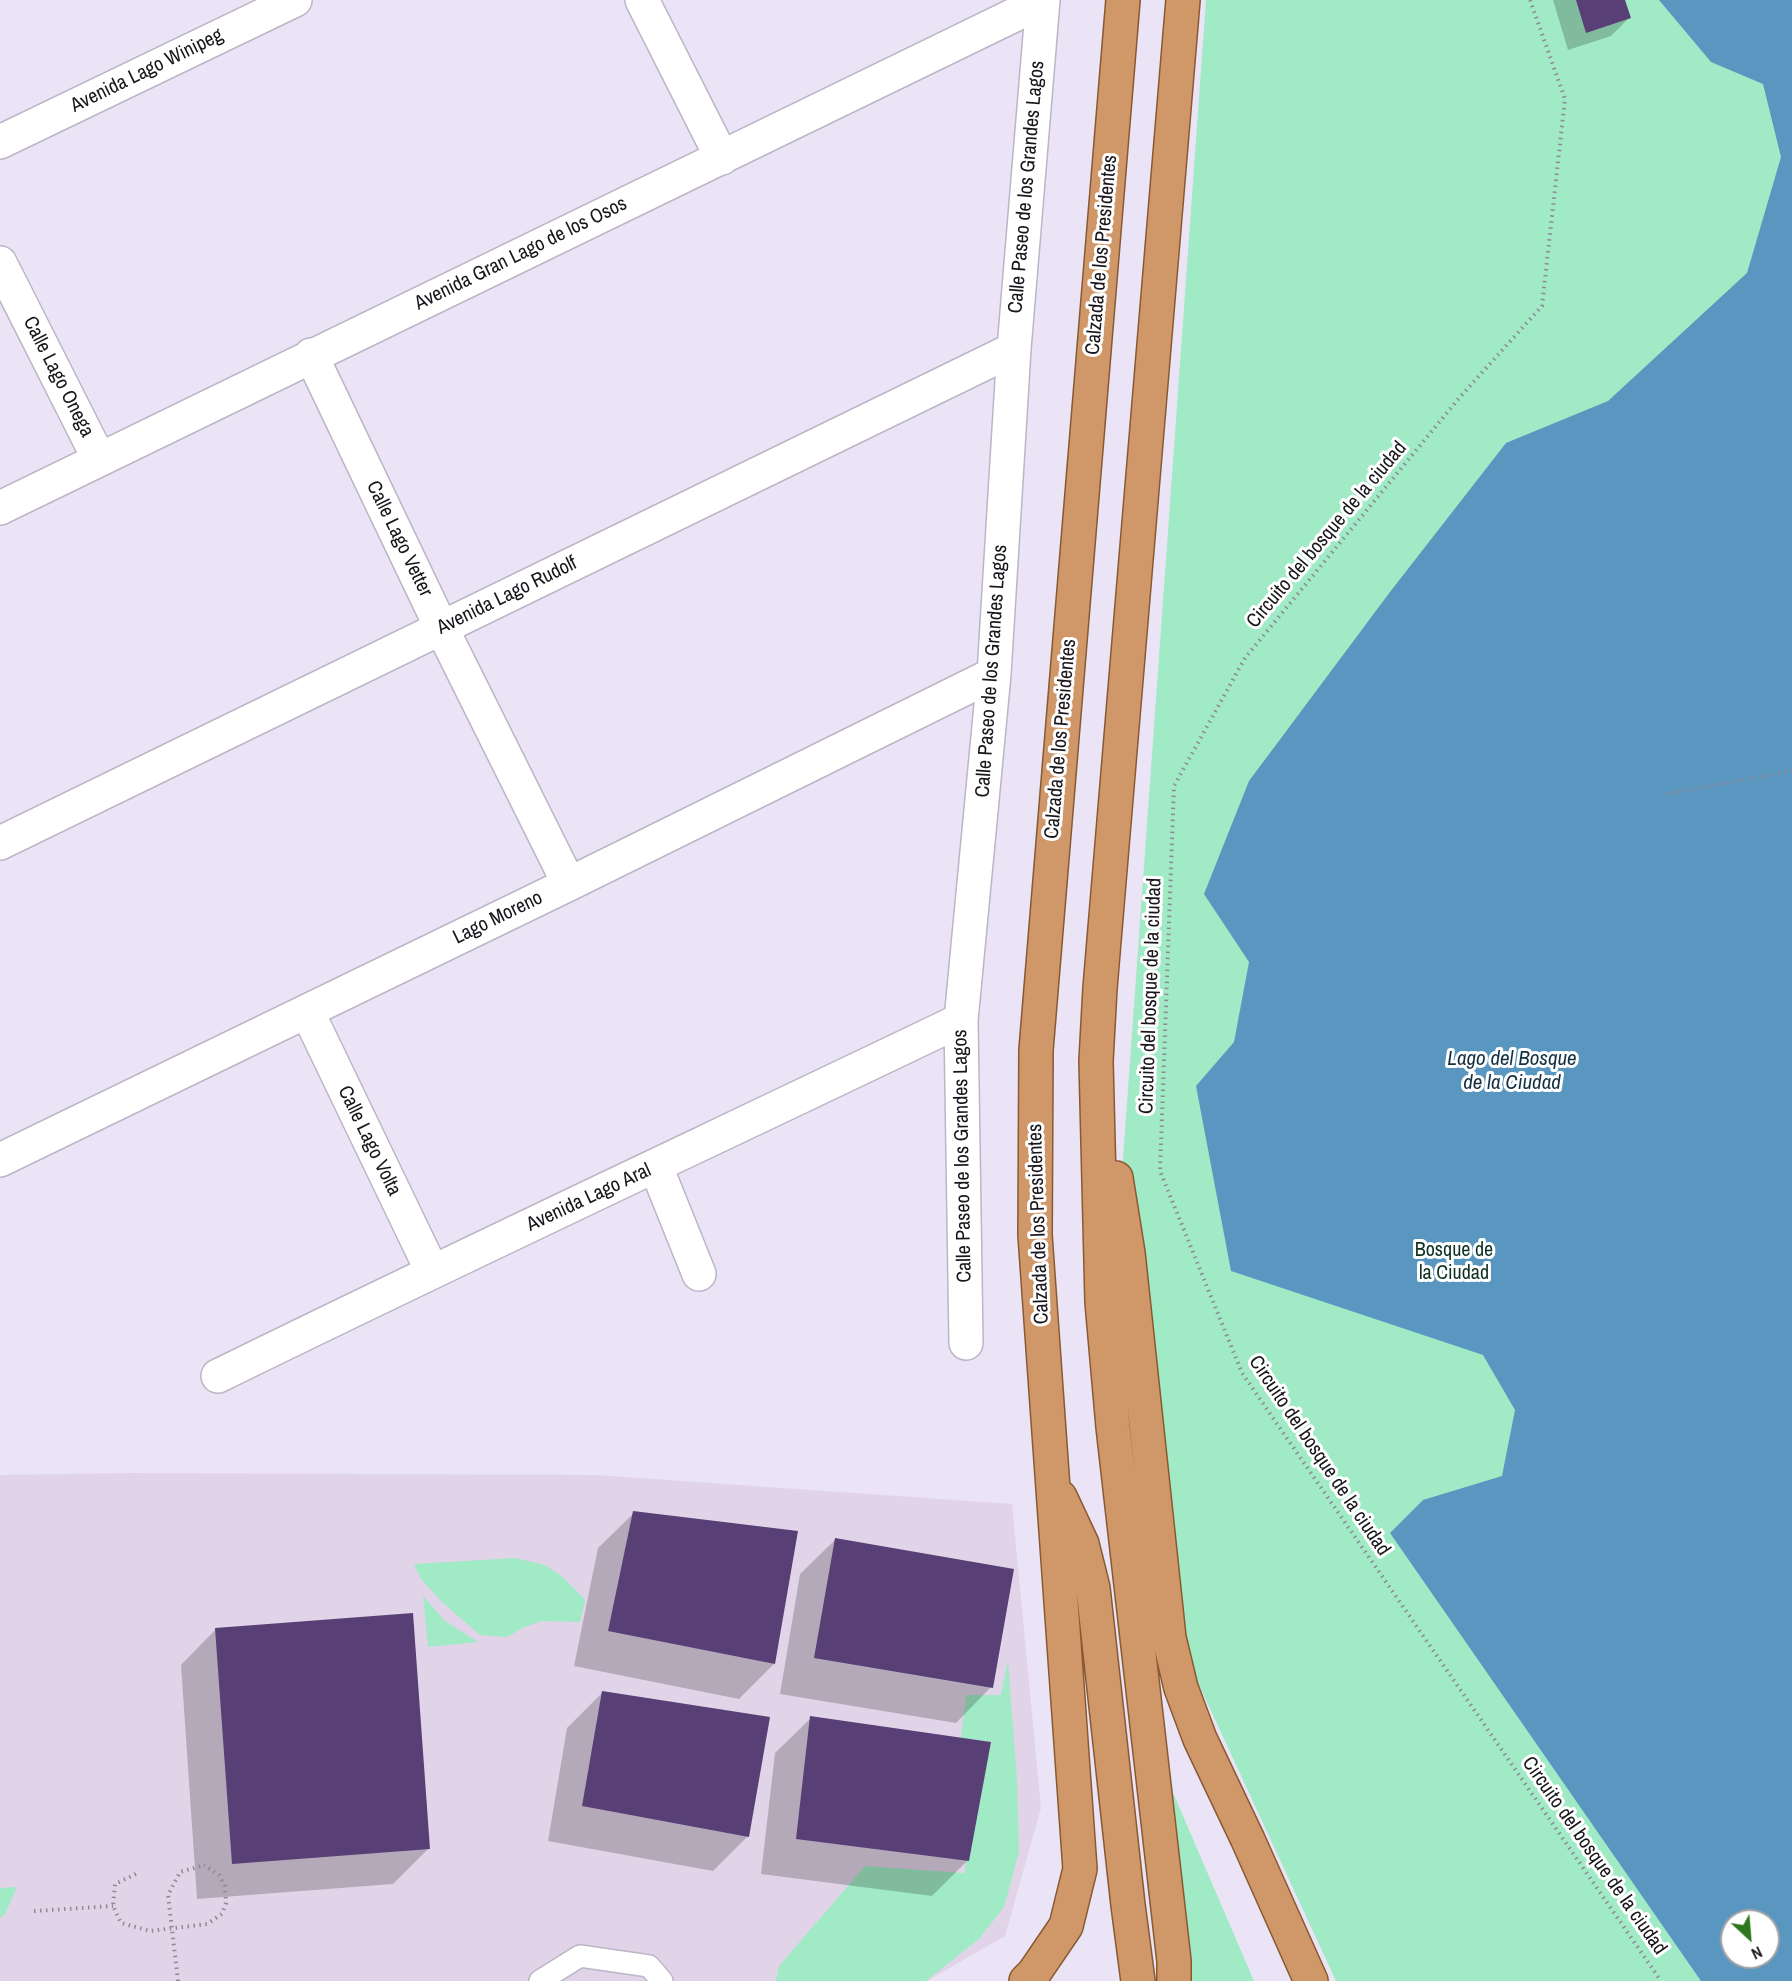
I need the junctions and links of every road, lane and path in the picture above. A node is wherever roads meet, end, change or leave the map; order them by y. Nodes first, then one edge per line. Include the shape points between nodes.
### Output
1 (295, 0) edge
2 (642, 0) edge
3 (1043, 0) edge
4 (1123, 0) edge
5 (1183, 0) edge
6 (1530, 0) edge
7 (0, 142) edge
8 (722, 158) junction
9 (0, 262) edge
10 (1014, 349) junction
11 (310, 355) junction
12 (99, 459) junction
13 (0, 508) edge
14 (441, 627) junction
15 (994, 674) junction
16 (1792, 771) edge
17 (1666, 794) dead end
18 (0, 843) edge
19 (569, 884) junction
20 (307, 1011) junction
21 (961, 1020) junction
22 (1096, 1060) junction
23 (0, 1160) edge
24 (656, 1167) junction
25 (432, 1271) junction
26 (699, 1274) dead end
27 (966, 1343) dead end
28 (218, 1376) dead end
29 (1051, 1479) junction
30 (136, 1874) dead end
31 (113, 1906) junction
32 (34, 1911) dead end
33 (178, 1981) edge
34 (540, 1981) edge
35 (662, 1981) edge
36 (1026, 1981) edge
37 (1138, 1981) edge
38 (1174, 1981) edge
39 (1311, 1981) edge
40 (1661, 1981) edge

1 - 7 street, Avenida Lago Winipeg
2 - 8 street
3 - 8 street, Avenida Gran Lago de los Osos
3 - 10 street, Calle Paseo de los Grandes Lagos
4 - 29 highway, Calzada de los Presidentes via 1036,1050 1035,1235
5 - 22 highway
6 - 40 path, Circuito del bosque de la ciudad via 1565,99 1542,306 1460,397 1245,657 1174,786 1160,1171 1242,1373
8 - 11 street, Avenida Gran Lago de los Osos
9 - 12 street, Calle Lago Onega
10 - 14 street, Avenida Lago Rudolf
10 - 15 street, Calle Paseo de los Grandes Lagos
11 - 12 street, Avenida Gran Lago de los Osos
11 - 14 street, Calle Lago Vetter
12 - 13 street, Avenida Gran Lago de los Osos
14 - 18 street, Avenida Lago Rudolf
14 - 19 street, Calle Lago Vetter
15 - 19 street, Lago Moreno
15 - 21 street, Calle Paseo de los Grandes Lagos
16 - 17 path
19 - 20 street, Lago Moreno
20 - 23 street, Lago Moreno
20 - 25 street, Calle Lago Volta
21 - 24 street, Avenida Lago Aral
21 - 27 street, Calle Paseo de los Grandes Lagos
22 - 38 highway via 1102,1302
22 - 39 highway via 1128,1253 1169,1638 1181,1688 1200,1739
24 - 25 street, Avenida Lago Aral
24 - 26 street
25 - 28 street, Avenida Lago Aral
29 - 36 highway, Calzada de los Presidentes via 1080,1869 1066,1926
29 - 37 highway via 1082,1544 1093,1587
30 - 31 path via 115,1884
31 - 32 path
31 - 33 path, bridge via 121,1923 150,1931 207,1924 222,1914 226,1903 225,1886 219,1875 204,1865 180,1872 168,1895
34 - 35 lane via 580,1956 649,1966

